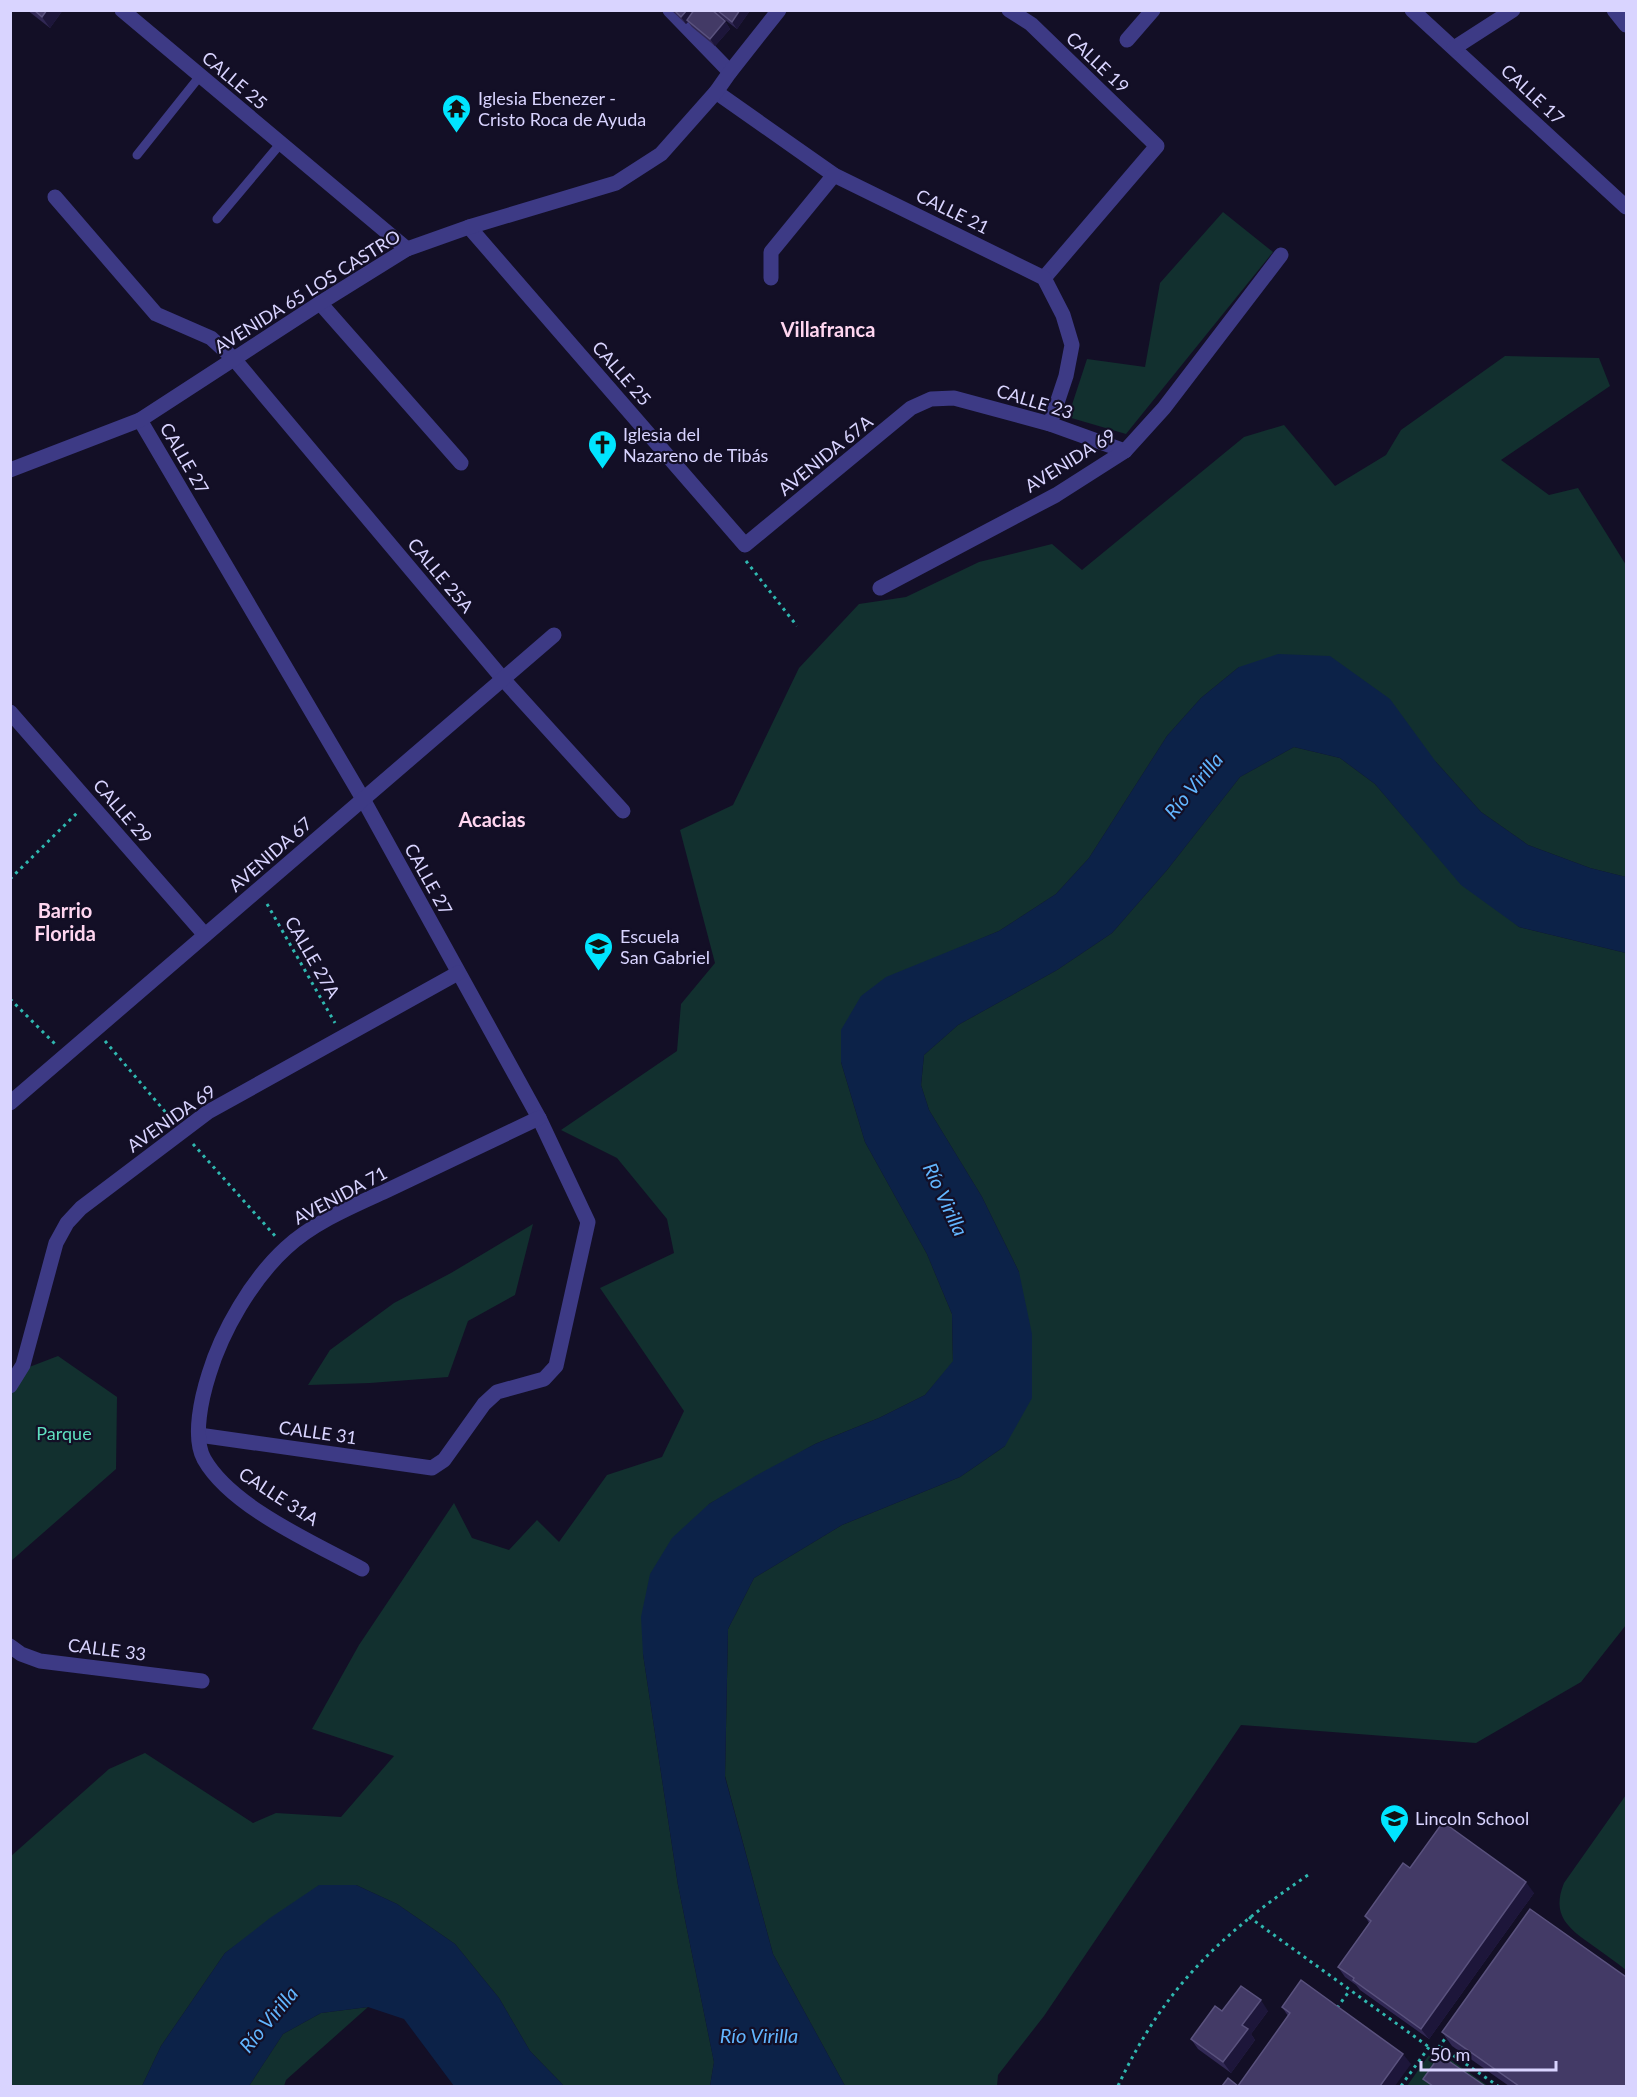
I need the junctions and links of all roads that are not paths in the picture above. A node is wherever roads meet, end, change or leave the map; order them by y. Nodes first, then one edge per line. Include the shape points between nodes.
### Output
1 (122, 10) edge
2 (670, 10) edge
3 (779, 10) edge
4 (1009, 10) edge
5 (1153, 10) edge
6 (1412, 10) edge
7 (1514, 10) edge
8 (1614, 10) edge
9 (1626, 25) edge
10 (1127, 40) dead end
11 (1454, 48) junction
12 (730, 72) junction
13 (200, 76) junction
14 (716, 92) junction
15 (281, 143) junction
16 (137, 155) dead end
17 (834, 175) junction
18 (55, 198) dead end
19 (1626, 207) edge
20 (218, 219) dead end
21 (469, 227) junction
22 (407, 249) junction
23 (1281, 255) dead end
24 (771, 278) dead end
25 (1044, 278) junction
26 (320, 303) junction
27 (234, 359) junction
28 (931, 399) joint
29 (140, 420) junction
30 (1050, 424) junction
31 (1125, 451) junction
32 (461, 463) dead end
33 (10, 470) edge
34 (746, 545) joint
35 (880, 588) dead end
36 (554, 635) dead end
37 (503, 679) junction
38 (10, 712) edge
39 (363, 799) junction
40 (623, 811) dead end
41 (205, 935) junction
42 (458, 973) junction
43 (10, 1103) edge
44 (539, 1118) junction
45 (10, 1386) edge
46 (199, 1435) junction
47 (432, 1468) joint
48 (362, 1569) dead end
49 (10, 1646) edge
50 (202, 1681) dead end

1 - 13 street, CALLE 25
2 - 12 street
3 - 12 street, AVENIDA 65 LOS CASTRO
4 - 25 street, CALLE 19 via 1031,24 1157,146
5 - 10 street
6 - 11 street, CALLE 17
7 - 11 street
8 - 9 street
11 - 19 street, CALLE 17
12 - 14 street, AVENIDA 65 LOS CASTRO
13 - 15 street, CALLE 25
13 - 16 lane
14 - 17 street, CALLE 21
14 - 21 street, AVENIDA 65 LOS CASTRO via 661,154 616,183
15 - 20 lane
15 - 22 street, CALLE 25
17 - 24 street via 771,252
17 - 25 street, CALLE 21
18 - 27 street, CALLE 25A via 156,314 211,338
21 - 22 street, AVENIDA 65 LOS CASTRO
21 - 34 street, CALLE 25
22 - 26 street, AVENIDA 65 LOS CASTRO
23 - 31 street, AVENIDA 69 via 1164,408
25 - 30 street via 1063,315 1072,345
26 - 27 street, AVENIDA 65 LOS CASTRO
26 - 32 street
27 - 29 street, AVENIDA 65 LOS CASTRO
27 - 37 street, CALLE 25A
28 - 30 street, CALLE 23 via 954,398
28 - 34 street, AVENIDA 67A via 911,408
29 - 33 street, AVENIDA 65 LOS CASTRO
29 - 39 street, CALLE 27
30 - 31 street, CALLE 23
31 - 35 street, AVENIDA 69 via 1056,495
36 - 37 street, AVENIDA 67
37 - 39 street, AVENIDA 67
37 - 40 street, CALLE 25A
38 - 41 street, CALLE 29
39 - 41 street, AVENIDA 67
39 - 42 street, CALLE 27
41 - 43 street, AVENIDA 67
42 - 44 street, CALLE 27
42 - 45 street, AVENIDA 69 via 208,1112 81,1208 56,1243 23,1365
44 - 46 street, AVENIDA 71 via 358,1204 306,1232 286,1248 261,1276 216,1351 201,1398
44 - 47 street, CALLE 27 via 588,1222 556,1366 544,1379 497,1392 444,1460
46 - 47 street, CALLE 31
46 - 48 street, CALLE 31A via 203,1457 228,1489 276,1522
49 - 50 street, CALLE 33 via 40,1661

